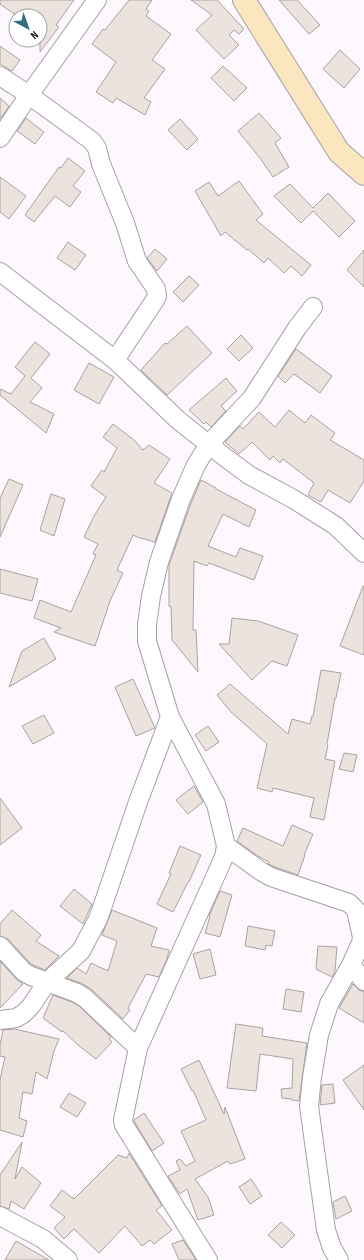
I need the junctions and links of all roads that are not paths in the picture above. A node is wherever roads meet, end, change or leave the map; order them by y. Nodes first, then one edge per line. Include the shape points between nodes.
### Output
1 (97, 0) edge
2 (244, 0) edge
3 (0, 76) edge
4 (29, 95) junction
5 (0, 138) edge
6 (364, 174) edge
7 (0, 272) edge
8 (313, 307) dead end
9 (116, 360) junction
10 (209, 444) junction
11 (364, 553) edge
12 (170, 717) junction
13 (226, 846) junction
14 (0, 946) edge
15 (351, 965) junction
16 (364, 981) edge
17 (47, 982) junction
18 (0, 1020) edge
19 (138, 1048) junction
20 (0, 1216) edge
21 (68, 1260) edge
22 (208, 1260) edge
23 (339, 1260) edge

1 - 4 street
2 - 6 main road via 339,152
3 - 4 street
4 - 5 street
4 - 9 street via 92,141 97,148 136,261 156,290 155,300
7 - 9 street
8 - 10 street via 249,401
9 - 10 street via 178,420
10 - 11 street via 249,475 336,526
10 - 12 street via 181,498 159,562 151,596 147,641
12 - 13 street via 216,804
12 - 17 street via 98,919 81,951
13 - 15 street via 262,872 353,906 362,943
13 - 19 street via 224,857
14 - 17 street via 24,972
15 - 16 street
15 - 23 street via 331,1000 319,1035 309,1106 326,1230
17 - 18 street via 23,1014 16,1018
17 - 19 street via 85,998
19 - 22 street via 123,1114 124,1125
20 - 21 street via 43,1239

